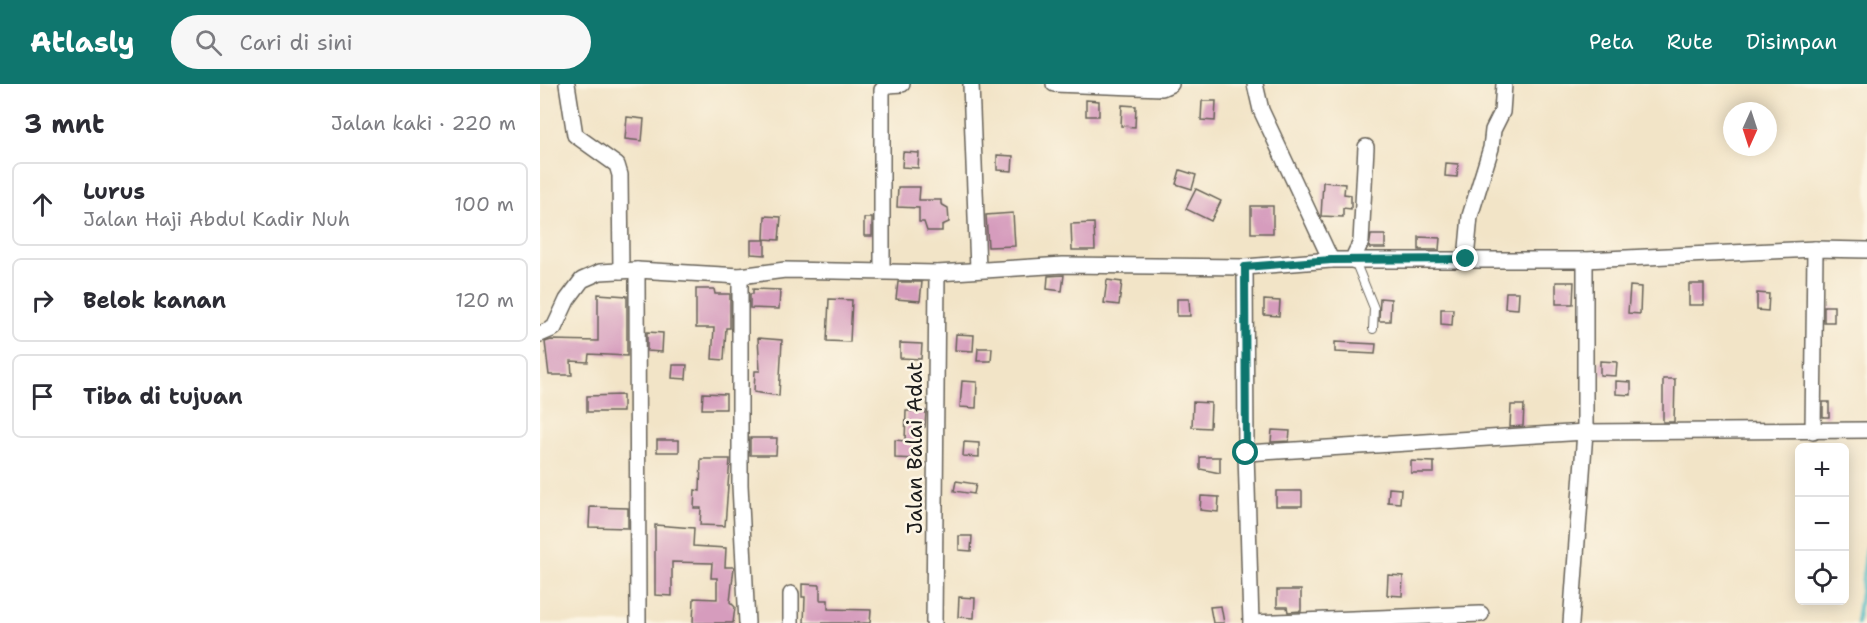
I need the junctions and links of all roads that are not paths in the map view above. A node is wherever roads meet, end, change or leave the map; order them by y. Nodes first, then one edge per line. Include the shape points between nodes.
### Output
1 (567, 84) edge
2 (902, 84) edge
3 (971, 84) edge
4 (1054, 84) edge
5 (1171, 84) edge
6 (1255, 84) edge
7 (1504, 84) edge
8 (1366, 147) dead end
9 (1815, 249) junction
10 (1867, 250) edge
11 (1466, 259) junction
12 (1331, 260) junction
13 (1585, 260) junction
14 (1355, 261) junction
15 (1245, 267) junction
16 (978, 269) junction
17 (638, 270) junction
18 (621, 271) junction
19 (882, 272) junction
20 (937, 273) junction
21 (740, 276) junction
22 (1373, 329) dead end
23 (540, 334) edge
24 (1867, 430) edge
25 (1585, 432) junction
26 (1813, 432) junction
27 (1246, 453) junction
28 (791, 594) dead end
29 (1481, 614) dead end
30 (638, 623) edge
31 (747, 623) edge
32 (791, 623) edge
33 (934, 623) edge
34 (1251, 623) edge
35 (1571, 623) edge

1 - 18 street via 575,135 617,165 620,175
2 - 19 street via 888,85 882,90
3 - 16 street
4 - 5 street via 1162,88
6 - 12 street via 1261,110
7 - 11 street via 1502,112 1493,130 1470,216
8 - 14 street via 1361,242
9 - 10 street
9 - 13 street
9 - 26 street
11 - 13 street
11 - 14 street
12 - 14 street
12 - 15 street
13 - 25 street
14 - 22 lane via 1374,308
15 - 16 street via 1063,265
15 - 27 street
16 - 20 street
17 - 18 street
17 - 21 street
17 - 30 street
18 - 23 street via 600,272 582,280 554,328
19 - 20 street
19 - 21 street via 785,270
20 - 33 street, Jalan Balai Adat
21 - 31 street via 740,485
24 - 26 street
25 - 26 street
25 - 27 street
25 - 35 street
27 - 34 street
28 - 32 street
29 - 34 street

